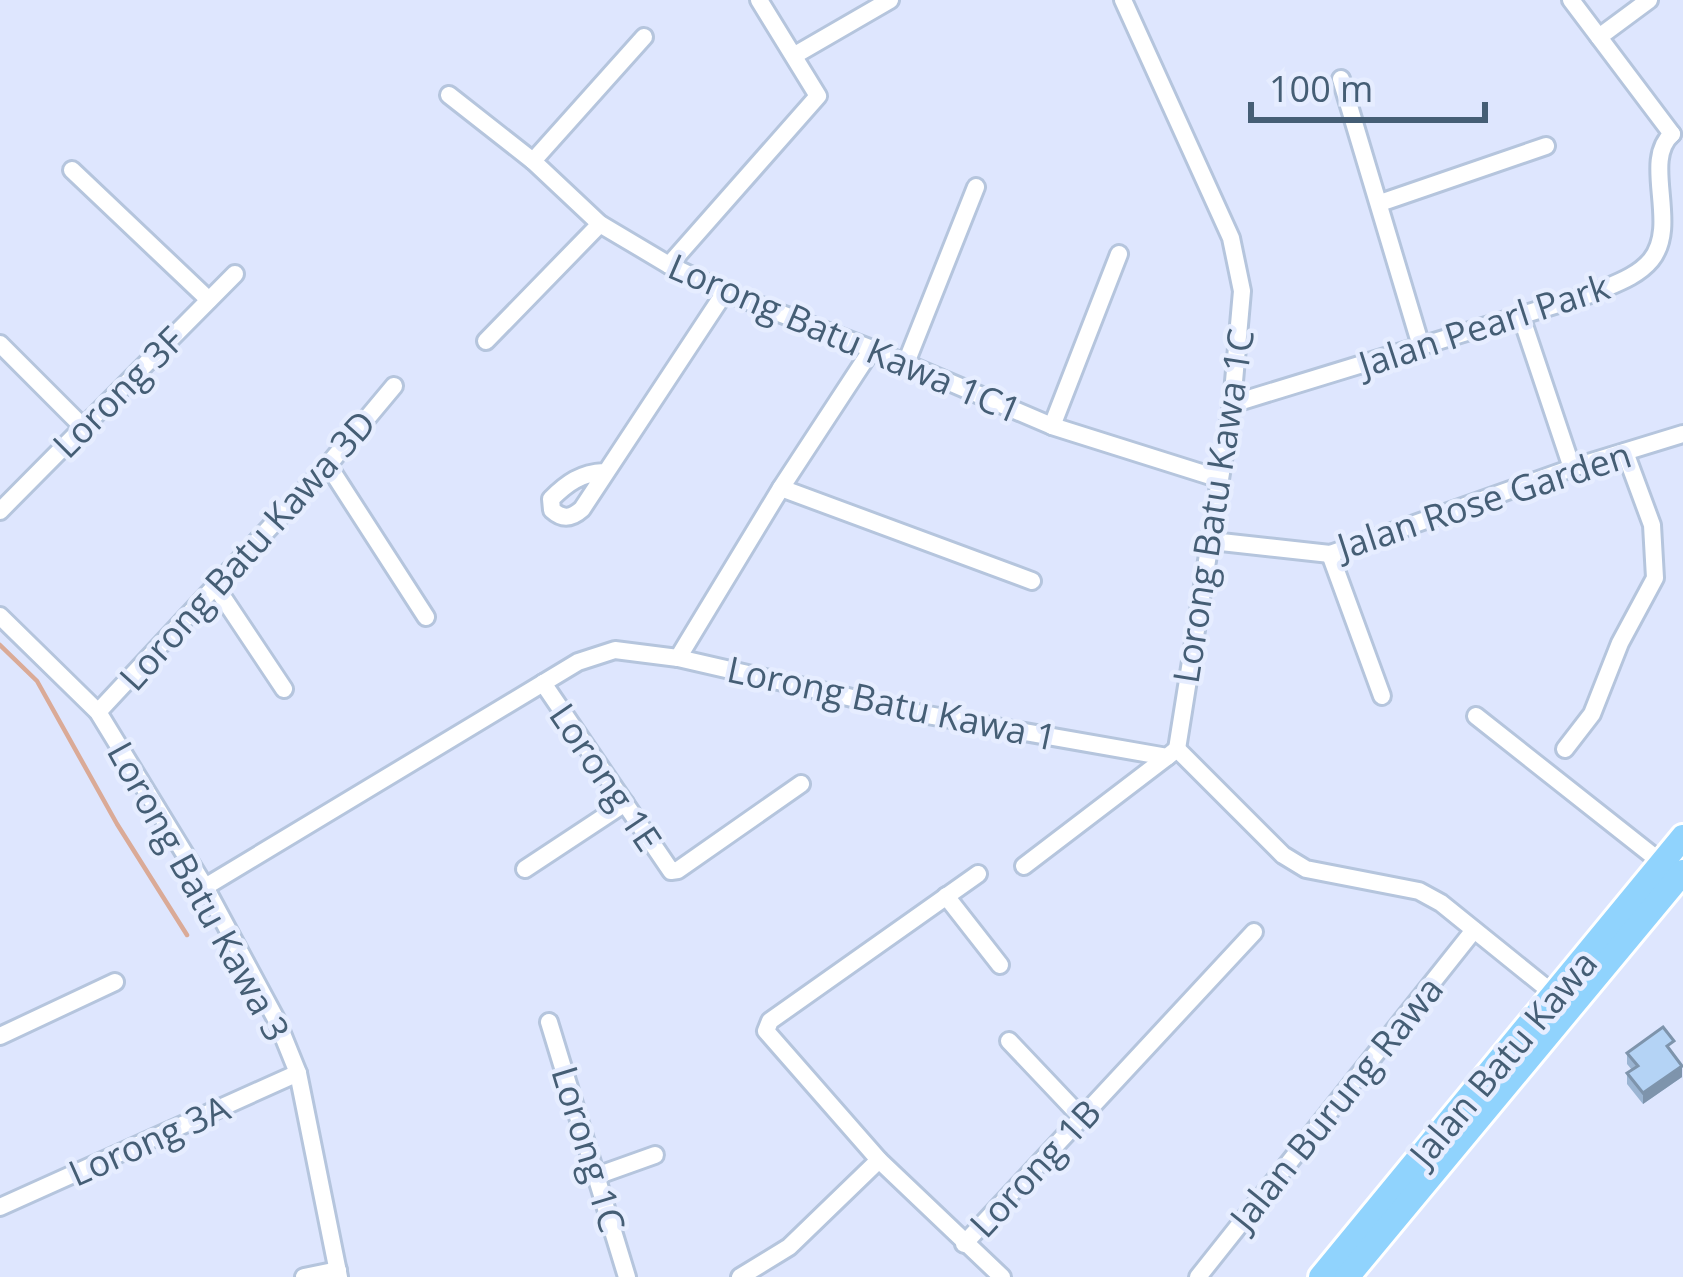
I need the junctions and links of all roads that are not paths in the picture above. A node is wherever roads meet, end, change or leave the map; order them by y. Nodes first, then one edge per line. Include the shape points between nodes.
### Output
1 (760, 0) edge
2 (890, 0) edge
3 (1123, 0) edge
4 (1571, 0) edge
5 (1649, 0) edge
6 (644, 37) dead end
7 (1600, 38) junction
8 (795, 56) junction
9 (1340, 79) dead end
10 (448, 95) dead end
11 (1677, 132) edge
12 (1546, 146) dead end
13 (533, 161) junction
14 (72, 170) dead end
15 (976, 187) dead end
16 (1380, 203) junction
17 (600, 224) junction
18 (1119, 254) dead end
19 (669, 265) junction
20 (235, 274) dead end
21 (725, 292) junction
22 (209, 300) junction
23 (1521, 316) junction
24 (486, 340) dead end
25 (0, 344) edge
26 (1421, 346) junction
27 (872, 349) junction
28 (906, 363) junction
29 (394, 386) dead end
30 (1232, 404) junction
31 (1052, 426) junction
32 (83, 427) junction
33 (1683, 434) edge
34 (1624, 452) junction
35 (328, 465) junction
36 (1572, 468) junction
37 (604, 472) dead end
38 (1217, 478) junction
39 (781, 488) junction
40 (0, 511) edge
41 (1212, 541) junction
42 (1330, 554) junction
43 (1032, 581) dead end
44 (216, 586) junction
45 (0, 616) edge
46 (426, 617) dead end
47 (678, 658) junction
48 (543, 683) junction
49 (284, 689) dead end
50 (1382, 696) dead end
51 (98, 712) junction
52 (1476, 716) dead end
53 (1565, 749) dead end
54 (1172, 753) junction
55 (801, 784) dead end
56 (625, 803) junction
57 (1683, 836) edge
58 (1024, 866) dead end
59 (1672, 868) edge
60 (525, 869) dead end
61 (978, 874) dead end
62 (205, 887) junction
63 (946, 896) junction
64 (1474, 930) junction
65 (1254, 932) dead end
66 (1000, 965) dead end
67 (115, 982) dead end
68 (1555, 995) junction
69 (550, 1022) dead end
70 (0, 1036) edge
71 (1009, 1041) dead end
72 (298, 1073) junction
73 (1082, 1118) junction
74 (655, 1155) dead end
75 (879, 1160) junction
76 (599, 1175) junction
77 (0, 1207) edge
78 (964, 1244) junction
79 (339, 1274) edge
80 (990, 1274) edge
81 (304, 1277) edge
82 (627, 1277) edge
83 (740, 1277) edge
84 (1198, 1277) edge
85 (1321, 1277) edge
86 (1347, 1277) edge

1 - 8 street
2 - 8 street
3 - 30 street, Lorong Batu Kawa 1C via 1231,238 1242,318
4 - 7 street, Jalan Pearl Park
5 - 7 street
6 - 13 street
7 - 11 street, Jalan Pearl Park
8 - 19 street via 817,89 816,102
9 - 16 street
10 - 13 street, Lorong Batu Kawa 1C1
11 - 23 street, Jalan Pearl Park via 1661,146 1662,235 1650,261 1594,293
12 - 16 street
13 - 17 street, Lorong Batu Kawa 1C1
14 - 22 street
15 - 28 street
16 - 26 street
17 - 19 street, Lorong Batu Kawa 1C1
17 - 24 street
18 - 31 street
19 - 21 street, Lorong Batu Kawa 1C1
20 - 22 street, Lorong 3F
21 - 27 street, Lorong Batu Kawa 1C1
21 - 37 street
22 - 32 street, Lorong 3F
23 - 26 street, Jalan Pearl Park
23 - 36 street
25 - 32 street
26 - 30 street, Jalan Pearl Park
27 - 28 street, Lorong Batu Kawa 1C1
27 - 39 street
28 - 31 street, Lorong Batu Kawa 1C1
29 - 35 street, Lorong Batu Kawa 3D
30 - 38 street, Lorong Batu Kawa 1C
31 - 38 street, Lorong Batu Kawa 1C1
32 - 40 street, Lorong 3F
33 - 34 street, Jalan Rose Garden
34 - 36 street, Jalan Rose Garden
34 - 53 street via 1652,525 1655,578 1592,714
35 - 44 street, Lorong Batu Kawa 3D
35 - 46 street
36 - 42 street, Jalan Rose Garden
38 - 41 street, Lorong Batu Kawa 1C
39 - 43 street
39 - 47 street
41 - 42 street, Jalan Rose Garden
41 - 54 street, Lorong Batu Kawa 1C
42 - 50 street
44 - 49 street
44 - 51 street, Lorong Batu Kawa 3D
45 - 51 street, Lorong Batu Kawa 3
47 - 48 street, Lorong Batu Kawa 1 via 615,650
47 - 54 street, Lorong Batu Kawa 1 via 922,714
48 - 56 street, Lorong 1E
48 - 62 street, Lorong Batu Kawa 1
51 - 62 street, Lorong Batu Kawa 3
52 - 59 street
54 - 58 street
54 - 64 street via 1306,869 1419,890
55 - 56 street, Lorong 1E via 670,871
56 - 60 street
57 - 59 highway, Jalan Batu Kawa
59 - 68 highway, Jalan Batu Kawa
59 - 86 highway, Jalan Batu Kawa
61 - 63 street
62 - 72 street, Lorong Batu Kawa 3
63 - 66 street
63 - 75 street, Lorong 1B via 766,1031
64 - 68 street
64 - 84 street, Jalan Burung Rawa
65 - 73 street, Lorong 1B
67 - 70 street
68 - 85 highway, Jalan Batu Kawa
69 - 76 street, Lorong 1C
71 - 73 street
72 - 77 street, Lorong 3A
72 - 79 street, Lorong Batu Kawa 3
73 - 78 street, Lorong 1B
74 - 76 street
75 - 78 street, Lorong 1B
75 - 83 street via 789,1247
76 - 82 street, Lorong 1C
78 - 80 street
79 - 81 street

